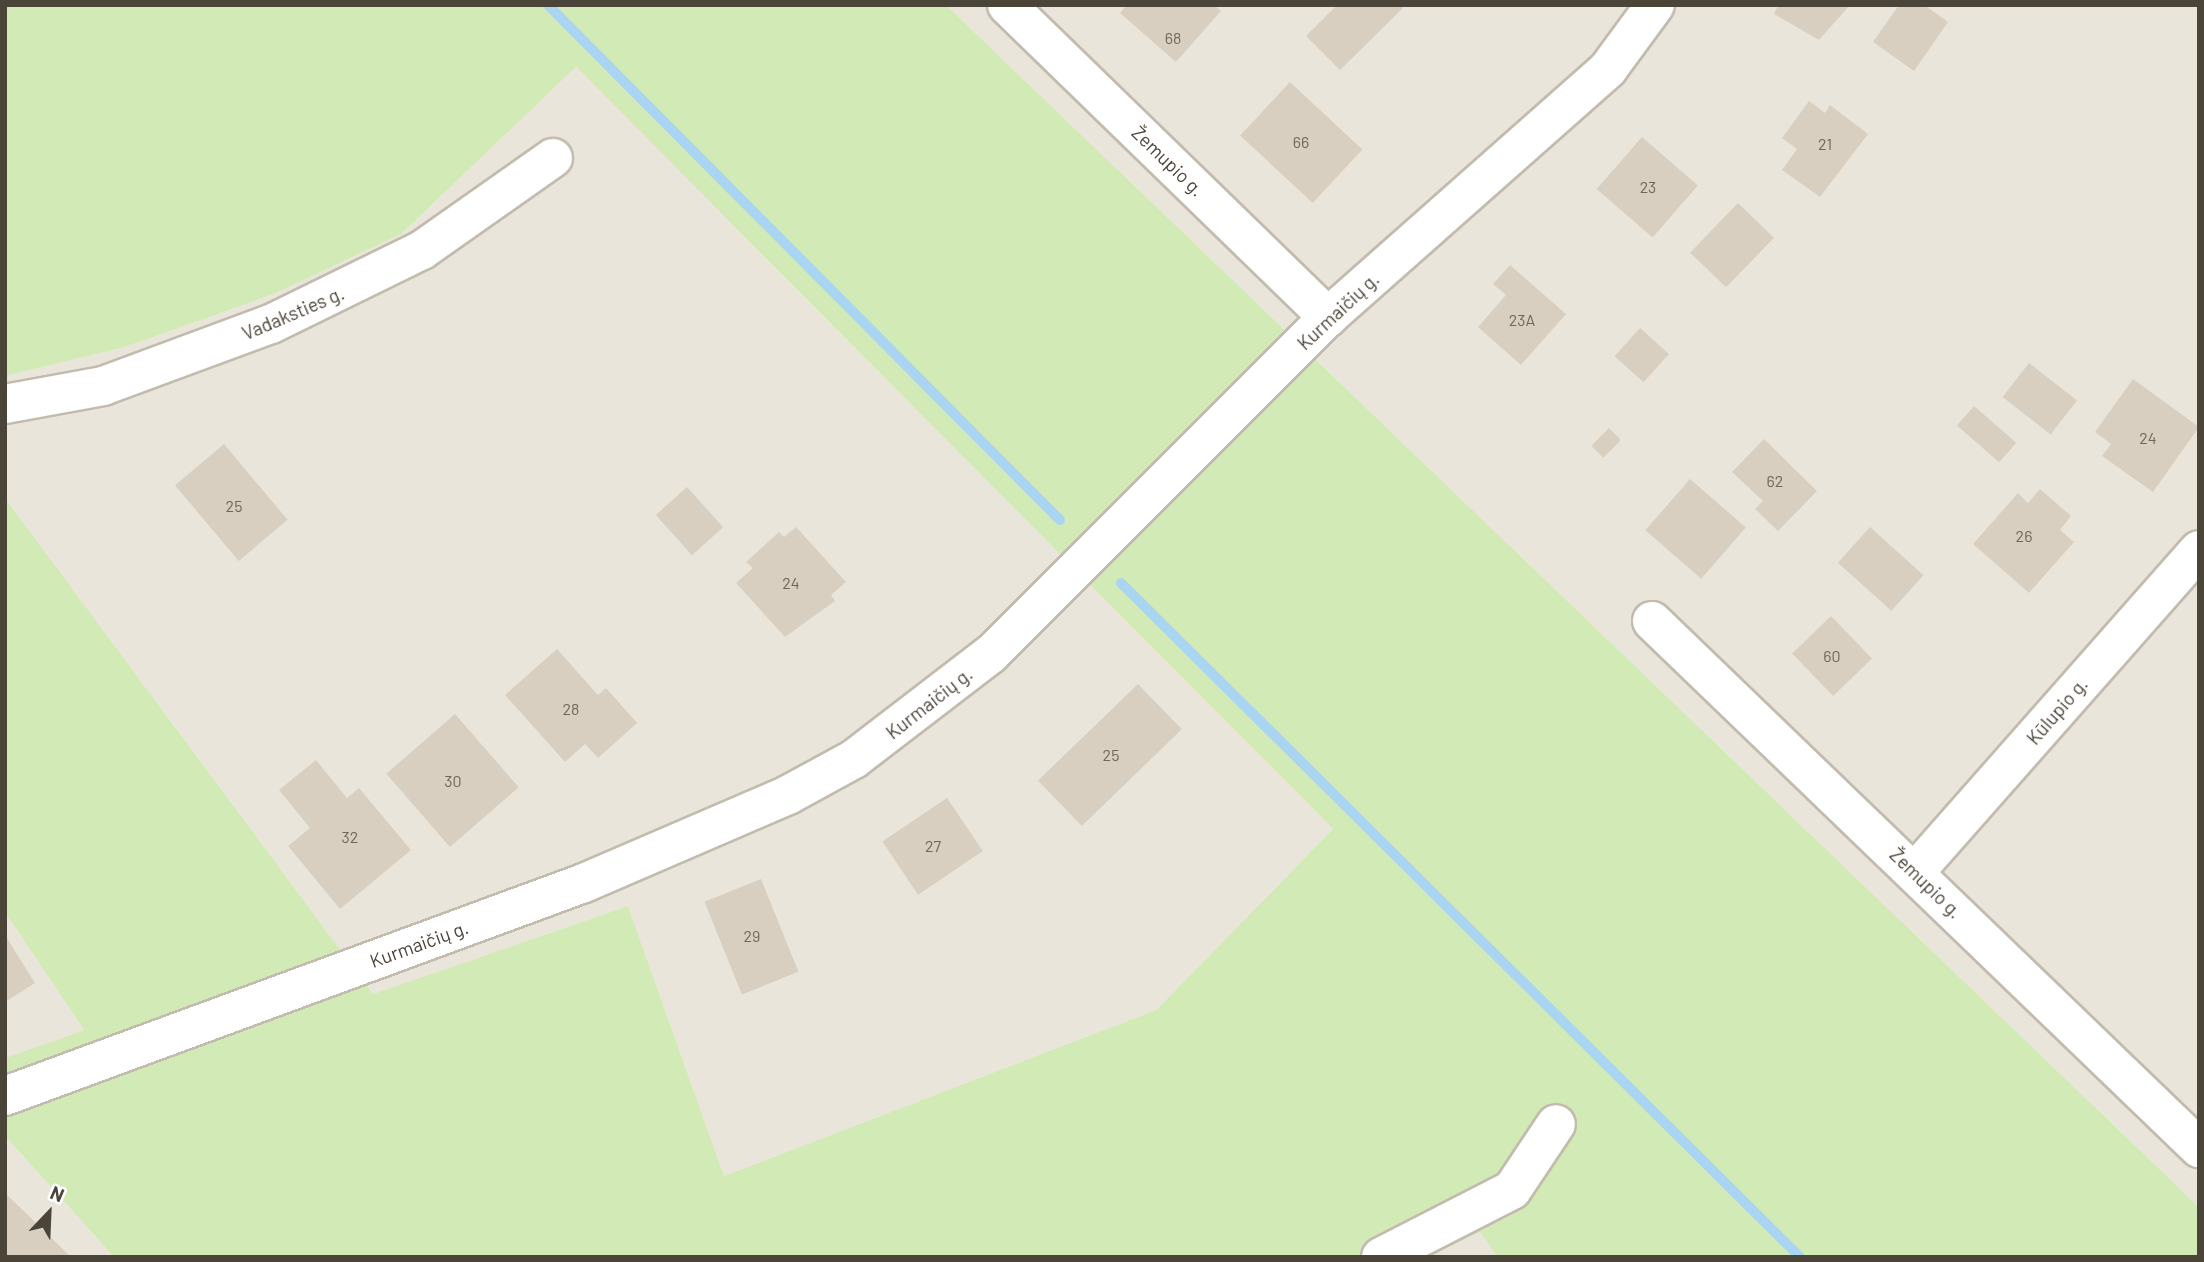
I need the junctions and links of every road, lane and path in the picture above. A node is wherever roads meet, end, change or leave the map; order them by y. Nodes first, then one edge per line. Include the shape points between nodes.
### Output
1 (1007, 5) edge
2 (1655, 5) edge
3 (554, 158) dead end
4 (1328, 317) junction
5 (5, 404) edge
6 (2199, 550) edge
7 (1652, 621) dead end
8 (1915, 872) junction
9 (5, 1096) edge
10 (1556, 1124) dead end
11 (2199, 1148) edge
12 (1381, 1257) edge

1 - 4 street, Žemupio g.
2 - 4 street, Kurmaičių g. via 1608,69
3 - 5 street, Vadaksties g. via 422,250 309,307 103,386
4 - 9 street, Kurmaičių g. via 991,654 854,759 788,795 584,883
6 - 8 street, Kūlupio g.
7 - 8 street, Žemupio g.
8 - 11 street, Žemupio g.
10 - 12 street via 1512,1189

